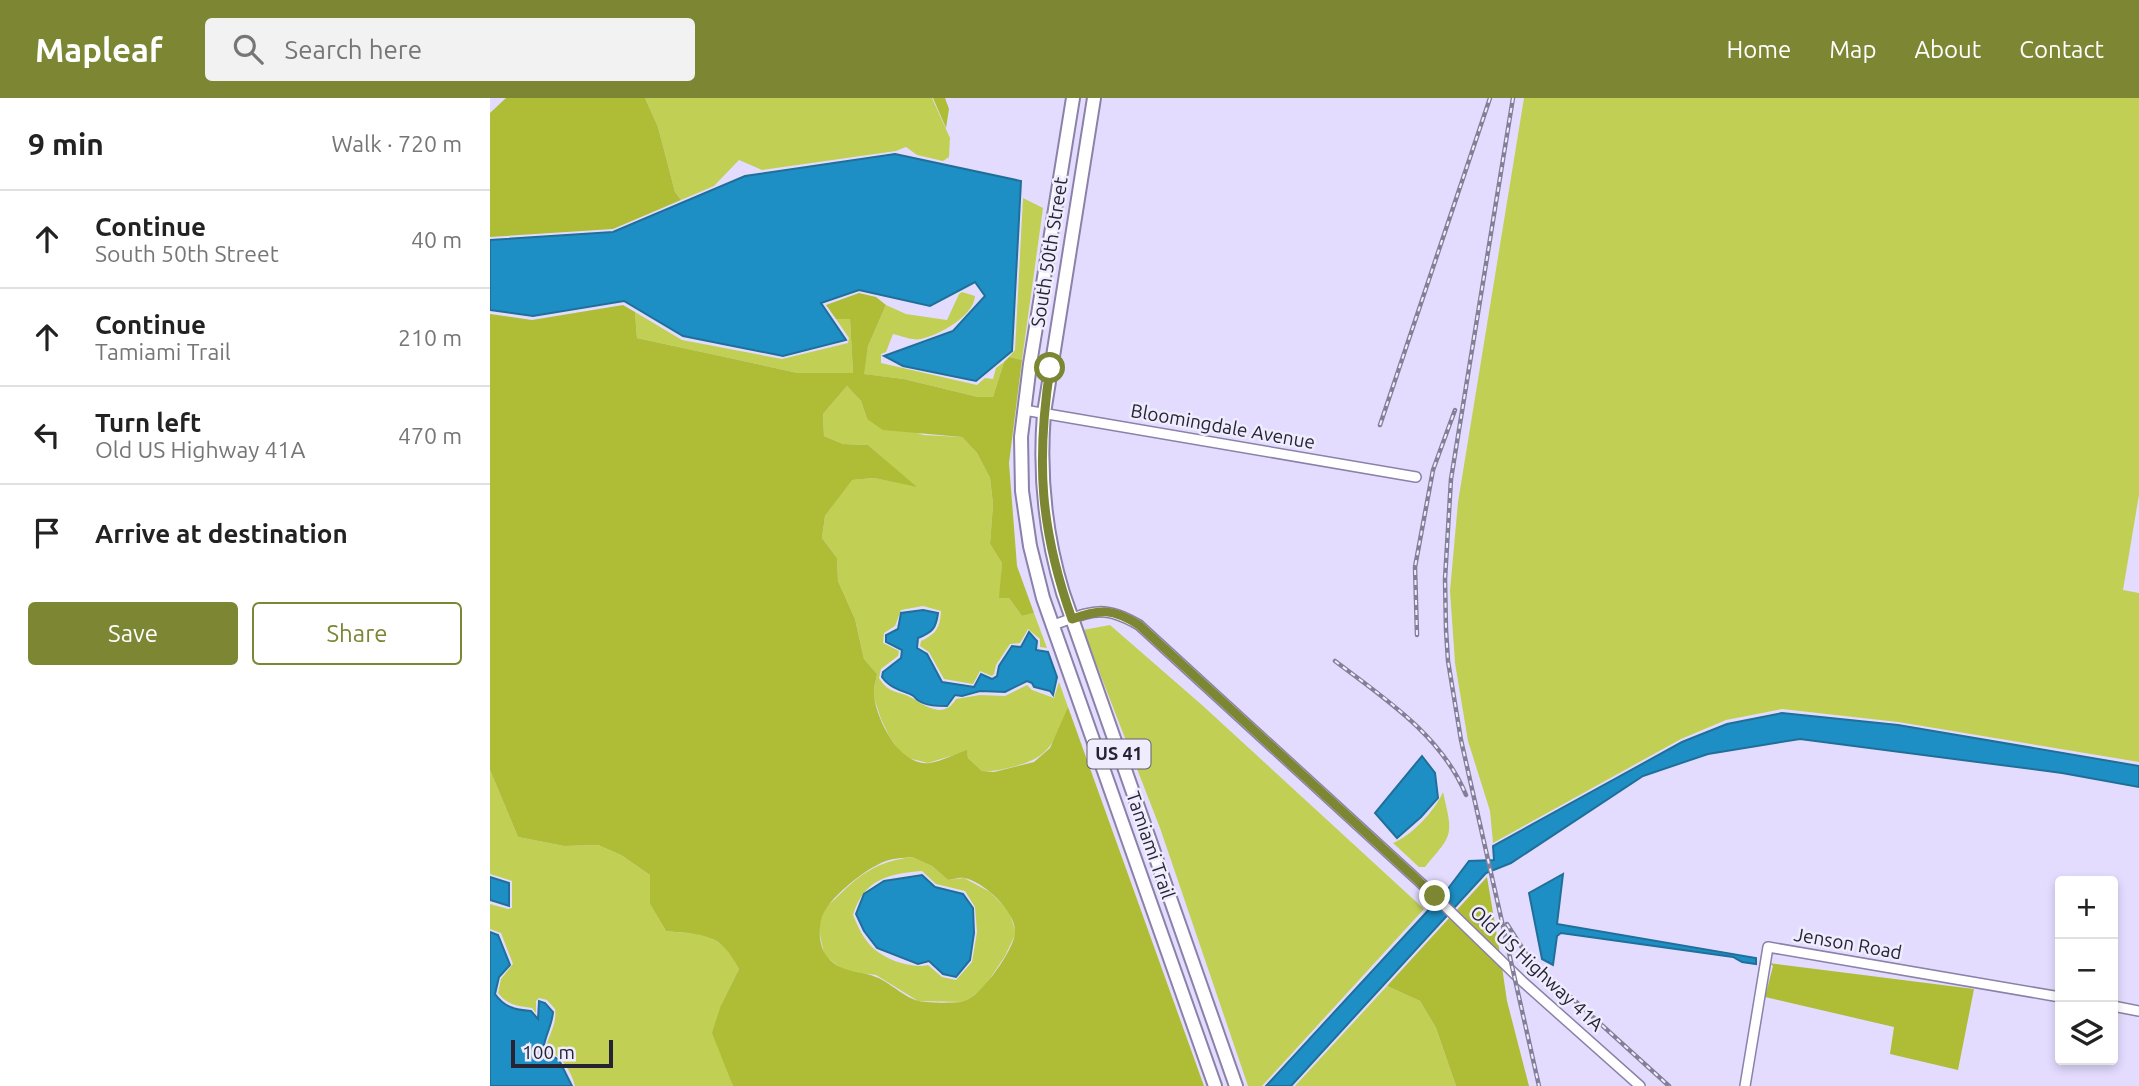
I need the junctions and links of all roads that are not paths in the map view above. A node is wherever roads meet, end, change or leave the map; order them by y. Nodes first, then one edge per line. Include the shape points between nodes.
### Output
1 (1073, 98) edge
2 (1094, 98) edge
3 (1024, 410) junction
4 (1044, 413) junction
5 (1416, 477) dead end
6 (1072, 619) junction
7 (1053, 625) junction
8 (2055, 997) edge
9 (2118, 1007) edge
10 (2139, 1011) edge
11 (1215, 1086) edge
12 (1236, 1086) edge
13 (1640, 1086) edge
14 (1745, 1086) edge

1 - 3 main road, South 50th Street / US 41
2 - 4 main road, South 50th Street / US 41
3 - 4 street, Bloomingdale Avenue
3 - 7 main road, Tamiami Trail / US 41 via 1023,501 1036,573
4 - 5 street, Bloomingdale Avenue
4 - 6 main road, Tamiami Trail / US 41 via 1046,519
6 - 7 street, Old US Highway 41A
6 - 12 main road, Tamiami Trail / US 41
6 - 13 street, Old US Highway 41A via 1098,610 1120,614 1139,625
7 - 11 main road, Tamiami Trail / US 41
8 - 14 street, Jenson Road via 1768,947
9 - 10 street

